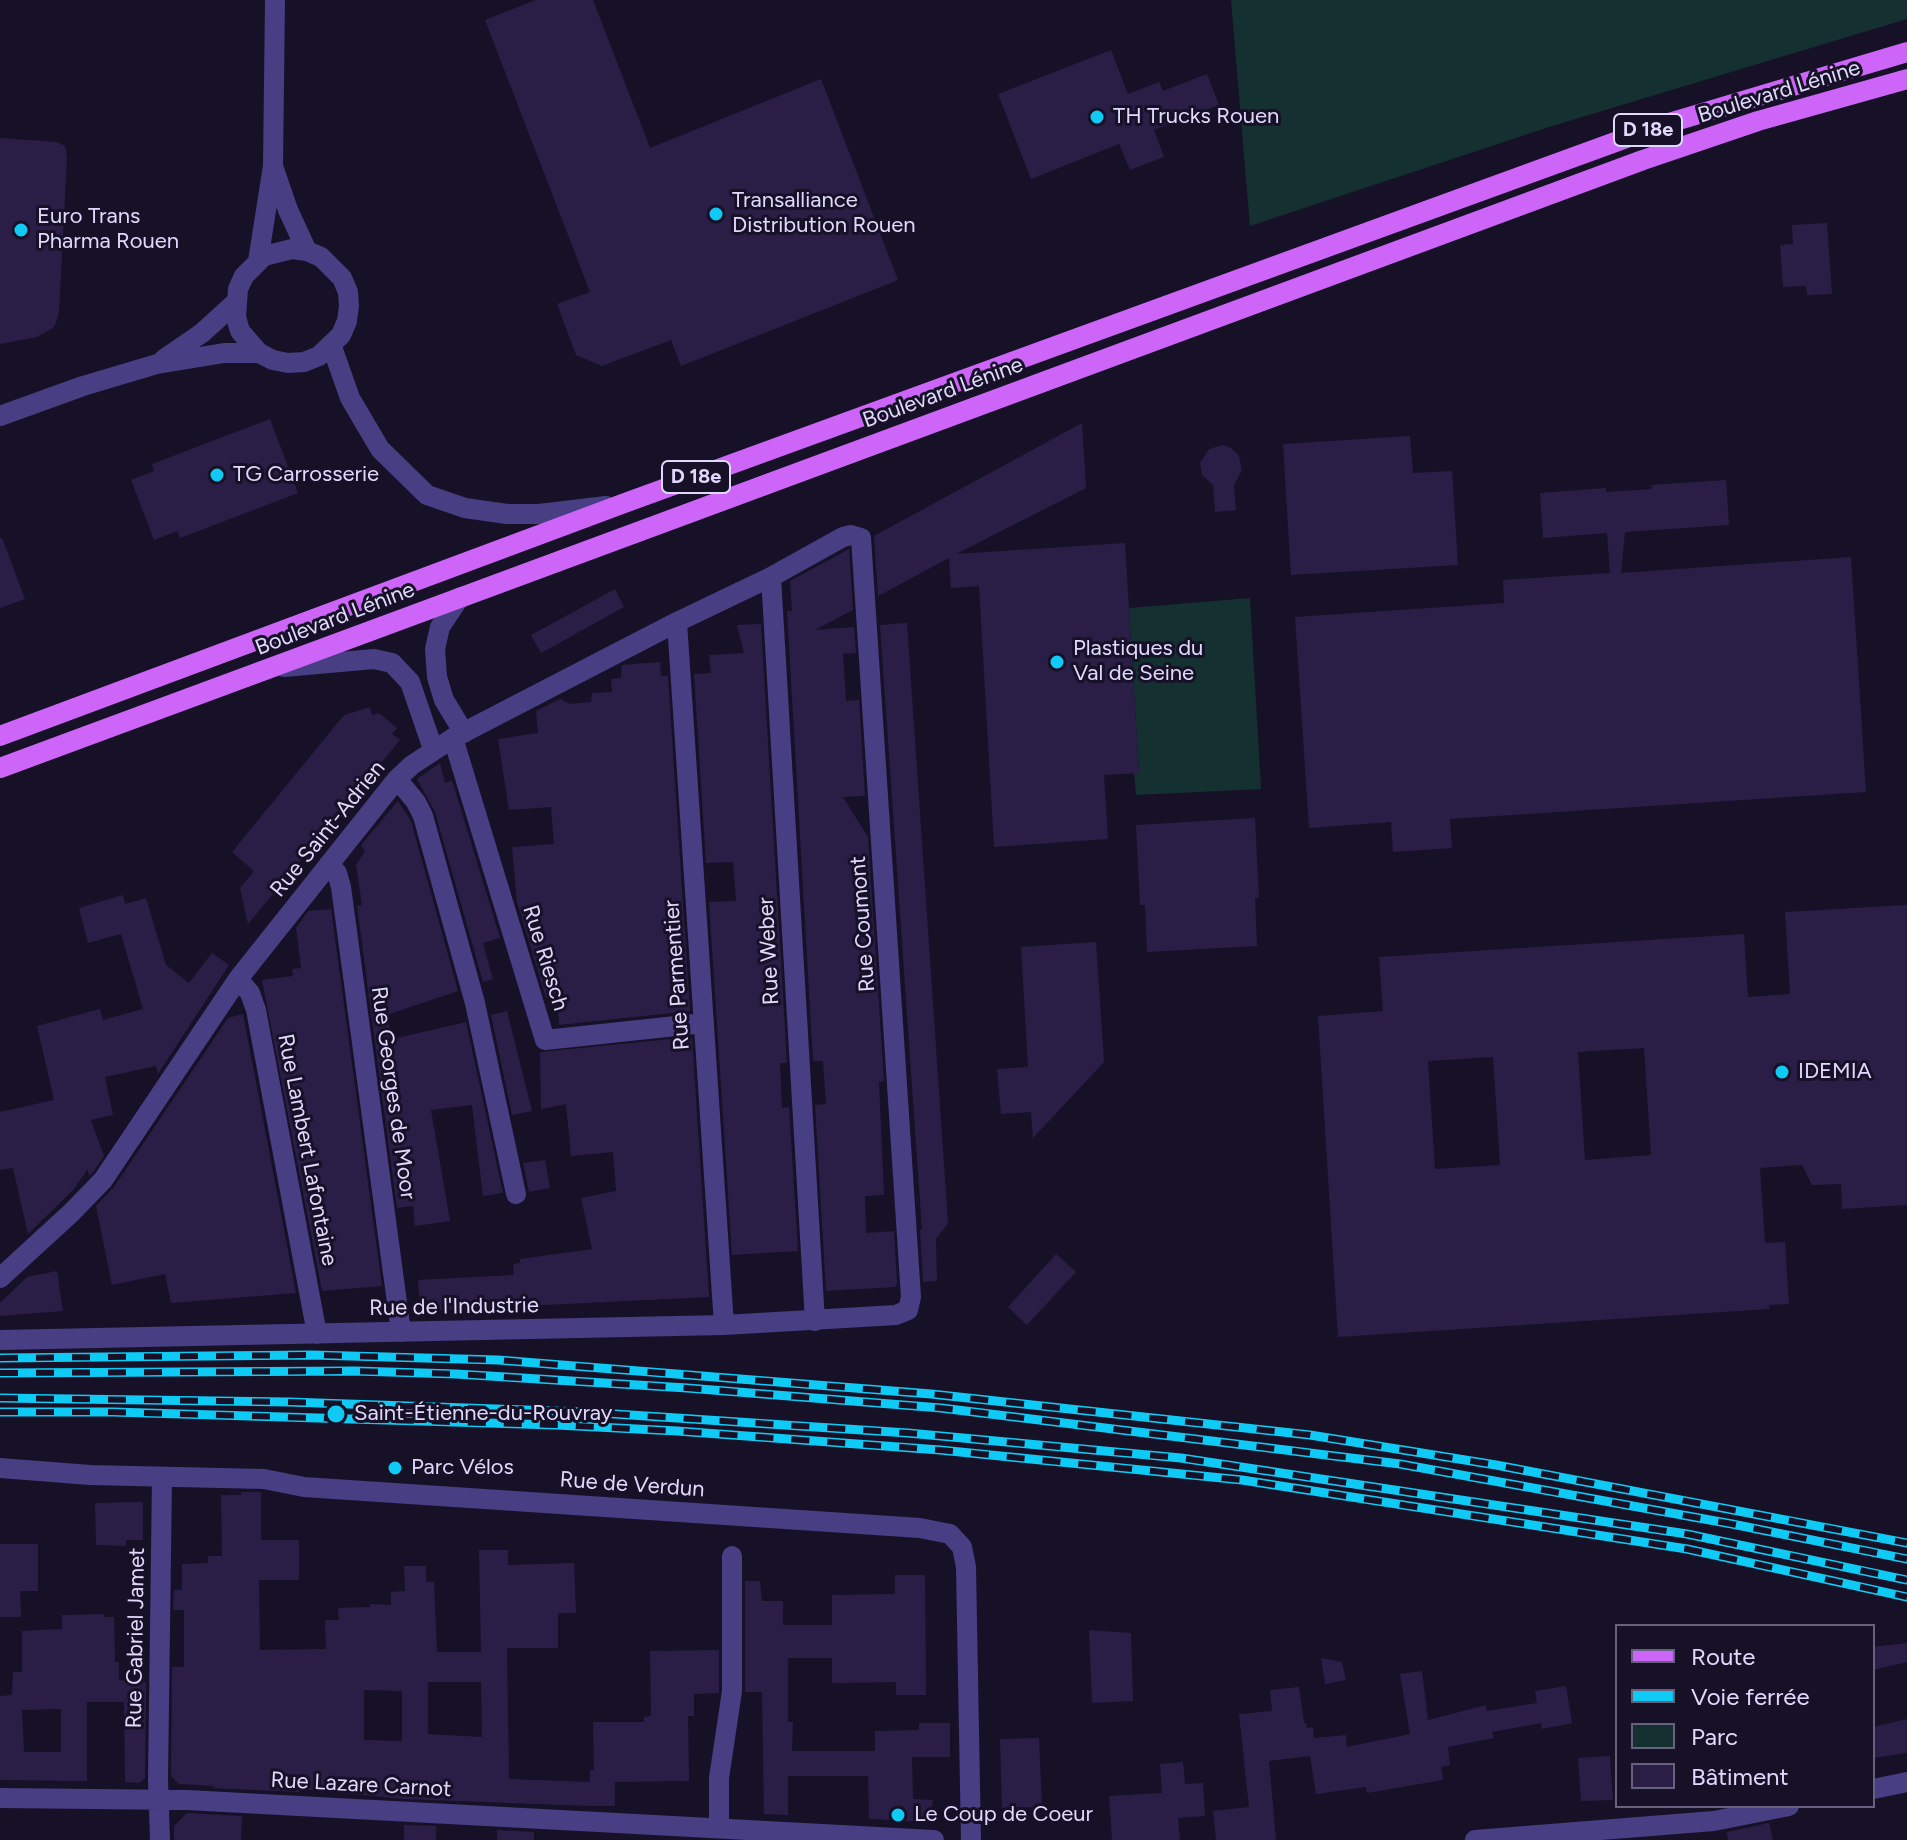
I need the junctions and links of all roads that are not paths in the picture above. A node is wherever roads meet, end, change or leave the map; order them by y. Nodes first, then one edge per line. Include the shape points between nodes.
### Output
1 (275, 0) edge
2 (1907, 52) edge
3 (1907, 79) edge
4 (273, 166) junction
5 (307, 251) junction
6 (258, 261) junction
7 (235, 303) junction
8 (332, 347) junction
9 (259, 353) junction
10 (157, 364) junction
11 (0, 416) edge
12 (622, 504) junction
13 (857, 535) joint
14 (771, 577) junction
15 (460, 597) junction
16 (677, 622) junction
17 (272, 669) junction
18 (459, 735) junction
19 (0, 736) edge
20 (433, 749) junction
21 (0, 768) edge
22 (397, 779) junction
23 (329, 864) junction
24 (238, 979) junction
25 (704, 1023) junction
26 (516, 1194) dead end
27 (0, 1278) edge
28 (908, 1310) joint
29 (815, 1321) junction
30 (724, 1325) junction
31 (401, 1332) junction
32 (317, 1334) junction
33 (0, 1340) edge
34 (0, 1468) edge
35 (162, 1477) junction
36 (732, 1556) dead end
37 (1907, 1782) edge
38 (1875, 1789) edge
39 (0, 1798) edge
40 (158, 1799) junction
41 (1769, 1808) edge
42 (1719, 1813) edge
43 (719, 1828) junction
44 (160, 1840) edge
45 (934, 1840) edge
46 (971, 1840) edge
47 (1475, 1840) edge

1 - 4 street
2 - 12 main road, Boulevard Lénine / D 18e via 1662,125
3 - 15 main road, Boulevard Lénine / D 18e via 1643,160
4 - 5 street
4 - 6 street
5 - 6 street via 278,251
5 - 8 street via 333,266 348,292 347,321
6 - 7 street via 244,276
7 - 9 street via 240,331
7 - 10 street
8 - 9 street via 304,362 273,360
8 - 12 street via 350,398 380,449 427,495 507,514
9 - 10 street
10 - 11 street
12 - 19 main road, Boulevard Lénine / D 18e
13 - 14 street, Rue Saint-Adrien via 843,537
13 - 28 street, Rue Coumont via 864,560
14 - 16 street, Rue Saint-Adrien
14 - 29 street, Rue Weber
15 - 17 main road, Boulevard Lénine / D 18e
15 - 18 street via 440,627 435,649 437,677
16 - 18 street, Rue Saint-Adrien
16 - 25 street, Rue Parmentier
17 - 20 street via 374,659 392,663 410,682
17 - 21 main road, Boulevard Lénine / D 18e
18 - 20 street, Rue Saint-Adrien
18 - 25 street, Rue Riesch via 545,1040
20 - 22 street, Rue Saint-Adrien
22 - 23 street, Rue Saint-Adrien
22 - 26 street via 423,816 475,1003
23 - 24 street, Rue Saint-Adrien
23 - 31 street, Rue Georges de Moor via 341,887
24 - 27 street, Rue Saint-Adrien via 103,1180
24 - 32 street, Rue Lambert Lafontaine via 256,1010
25 - 30 street, Rue Parmentier
28 - 29 street, Rue de l'Industrie
29 - 30 street, Rue de l'Industrie
30 - 31 street, Rue de l'Industrie
31 - 32 street, Rue de l'Industrie
32 - 33 street, Rue de l'Industrie
34 - 35 street, Rue de Verdun
35 - 40 street, Rue Gabriel Jamet
35 - 46 street, Rue de Verdun via 264,1479 304,1487 950,1534 962,1547 966,1567
36 - 43 street via 732,1691 719,1778
37 - 38 street
39 - 40 street, Rue Lazare Carnot
40 - 43 street, Rue Lazare Carnot
40 - 44 street, Rue Gabriel Jamet
41 - 42 street
42 - 47 street
43 - 45 street, Rue Lazare Carnot

